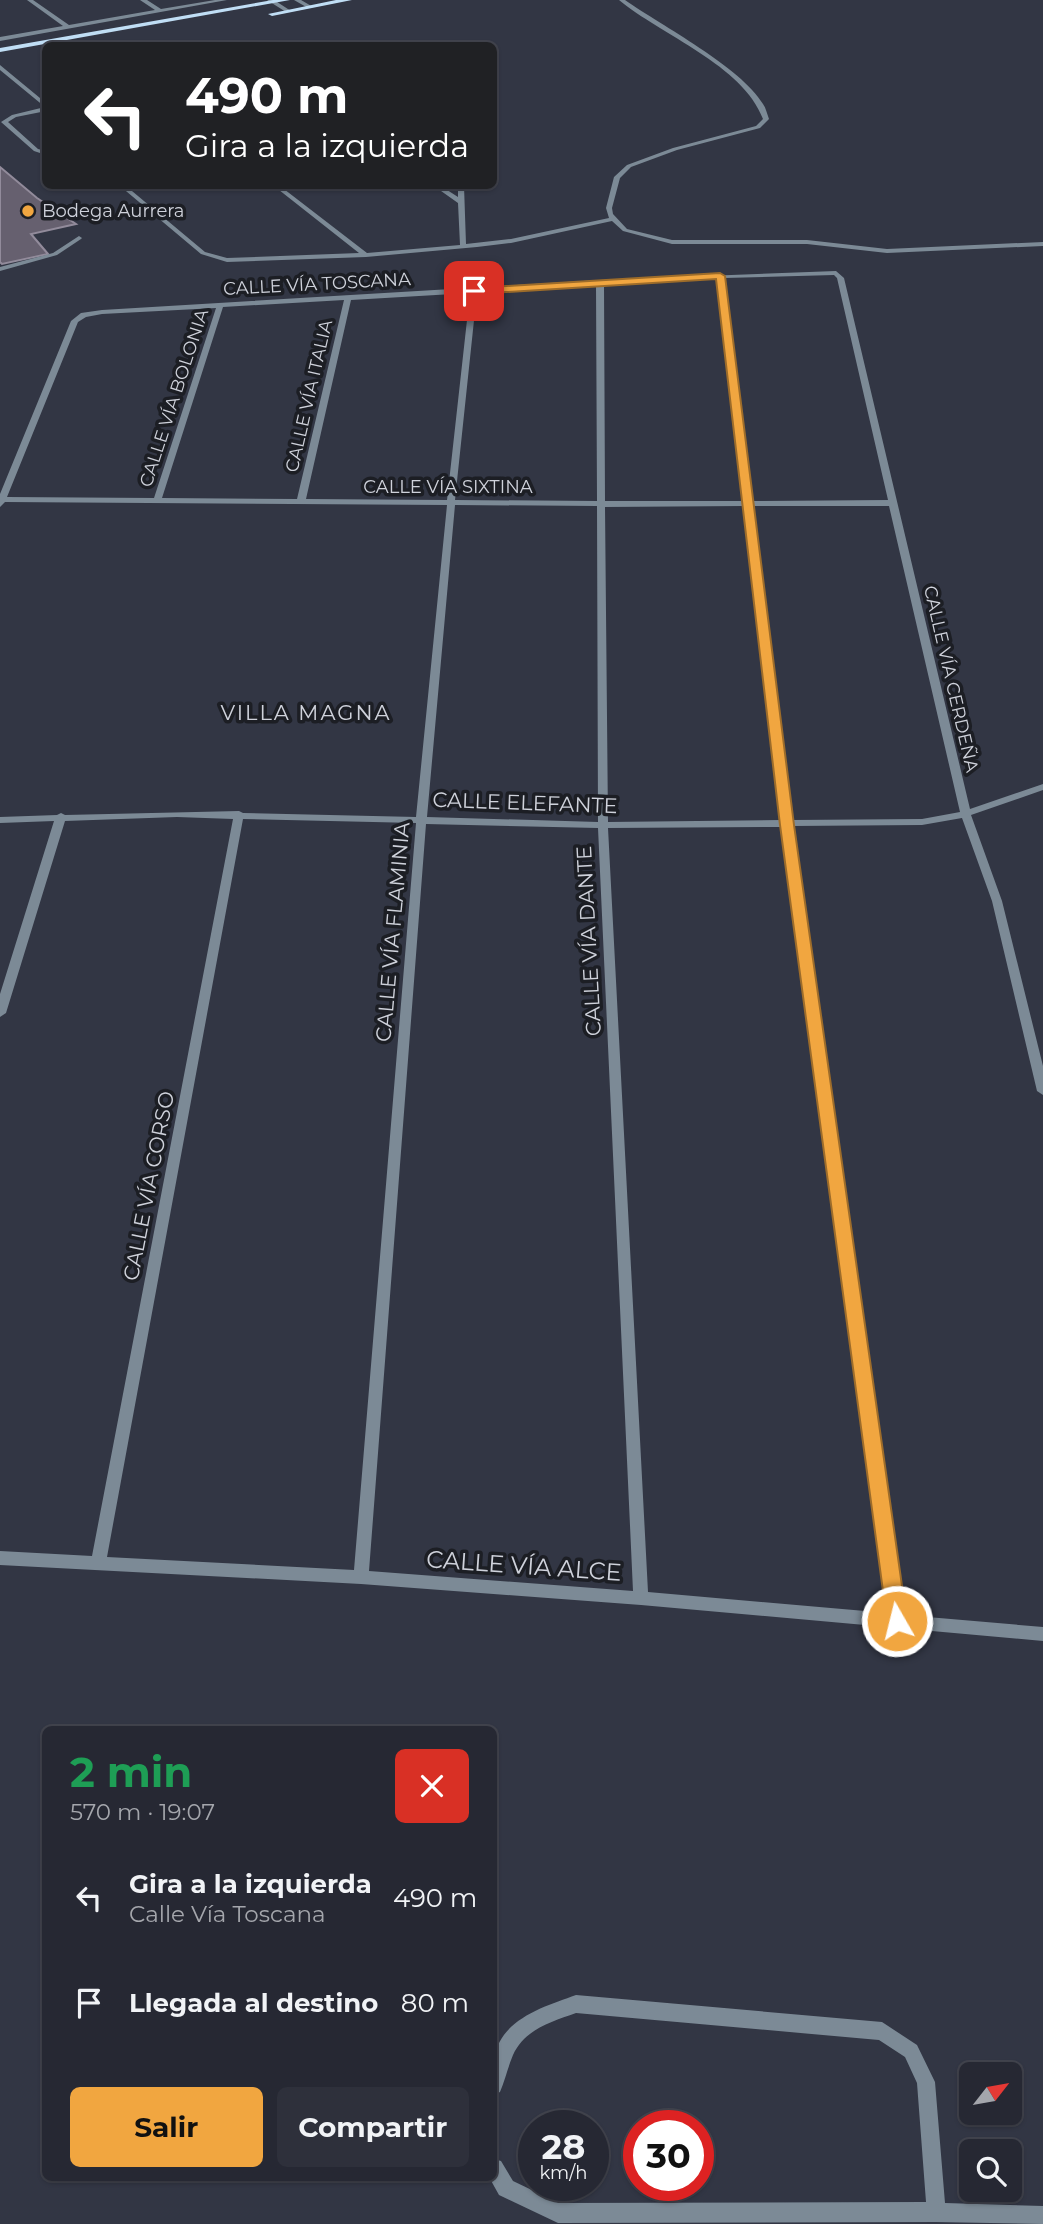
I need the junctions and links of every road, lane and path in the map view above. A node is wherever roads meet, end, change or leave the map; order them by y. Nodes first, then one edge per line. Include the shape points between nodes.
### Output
1 (30, 0) edge
2 (143, 0) edge
3 (224, 0) edge
4 (286, 0) edge
5 (297, 0) edge
6 (348, 0) edge
7 (622, 0) edge
8 (272, 1) edge
9 (310, 7) junction
10 (160, 11) junction
11 (288, 11) junction
12 (261, 15) dead end
13 (68, 27) junction
14 (0, 39) edge
15 (42, 42) edge
16 (44, 42) edge
17 (0, 50) edge
18 (12, 60) dead end
19 (0, 62) edge
20 (0, 67) edge
21 (42, 104) edge
22 (42, 108) edge
23 (42, 152) edge
24 (126, 189) edge
25 (281, 189) edge
26 (441, 189) edge
27 (461, 189) edge
28 (462, 203) junction
29 (613, 219) junction
30 (79, 238) dead end
31 (1043, 244) edge
32 (463, 246) junction
33 (366, 255) junction
34 (0, 269) edge
35 (836, 274) joint
36 (720, 276) junction
37 (600, 282) junction
38 (474, 291) junction
39 (348, 299) junction
40 (220, 305) junction
41 (157, 500) junction
42 (1, 501) edge
43 (301, 501) junction
44 (449, 503) junction
45 (746, 503) junction
46 (893, 503) junction
47 (601, 504) junction
48 (1043, 787) edge
49 (239, 814) junction
50 (966, 815) junction
51 (61, 816) junction
52 (421, 819) junction
53 (0, 820) edge
54 (603, 825) junction
55 (787, 825) junction
56 (0, 1013) edge
57 (1043, 1091) edge
58 (0, 1558) edge
59 (98, 1564) junction
60 (361, 1577) junction
61 (641, 1598) junction
62 (897, 1621) junction
63 (1043, 1634) edge
64 (497, 2075) edge
65 (497, 2173) edge
66 (936, 2212) junction
67 (1043, 2216) edge

1 - 13 street
2 - 10 street
3 - 10 street
4 - 8 main road
5 - 9 street
6 - 9 main road
7 - 29 street via 742,82 766,111 766,119 758,127 629,166 613,188 609,208
8 - 11 street
8 - 16 main road
9 - 11 main road
10 - 13 street
11 - 12 main road
13 - 14 street
15 - 17 main road
18 - 19 main road
20 - 21 street
22 - 23 street via 4,122
24 - 33 street via 209,256 241,261
25 - 33 street
26 - 28 street
27 - 28 street
28 - 32 street
29 - 31 street via 625,230 672,242 807,242 918,251
29 - 32 street via 511,241
30 - 34 street via 55,254
32 - 33 street
35 - 36 street, CALLE VÍA TOSCANA
35 - 46 street, CALLE VÍA CERDEÑA
36 - 37 street, CALLE VÍA TOSCANA
36 - 45 street
37 - 38 street, CALLE VÍA TOSCANA
37 - 47 street, CALLE VÍA DANTE
38 - 39 street, CALLE VÍA TOSCANA
38 - 44 street, CALLE VÍA FLAMINIA
39 - 40 street, CALLE VÍA TOSCANA
39 - 43 street, CALLE VÍA ITALIA
40 - 41 street, CALLE VÍA BOLONIA
40 - 42 street, CALLE VÍA TOSCANA via 93,313 75,321
41 - 42 street, CALLE VÍA SIXTINA
41 - 43 street, CALLE VÍA SIXTINA
43 - 44 street, CALLE VÍA SIXTINA
44 - 47 street, CALLE VÍA SIXTINA
44 - 52 street, CALLE VÍA FLAMINIA
45 - 46 street, CALLE VÍA SIXTINA
45 - 47 street, CALLE VÍA SIXTINA
45 - 55 street
46 - 50 street, CALLE VÍA CERDEÑA
47 - 54 street, CALLE VÍA DANTE
48 - 50 street, CALLE ELEFANTE
49 - 51 street, CALLE ELEFANTE
49 - 52 street, CALLE ELEFANTE
49 - 59 street, CALLE VÍA CORSO
50 - 55 street, CALLE ELEFANTE via 933,822
50 - 57 street, CALLE VÍA CERDEÑA via 997,901
51 - 53 street, CALLE ELEFANTE
51 - 56 street
52 - 54 street, CALLE ELEFANTE
52 - 60 street, CALLE VÍA FLAMINIA
54 - 55 street, CALLE ELEFANTE
54 - 61 street, CALLE VÍA DANTE
55 - 62 street
58 - 59 street, CALLE VÍA ALCE
59 - 60 street, CALLE VÍA ALCE
60 - 61 street, CALLE VÍA ALCE
61 - 62 street, CALLE VÍA ALCE
62 - 63 street, CALLE VÍA ALCE
64 - 66 street via 504,2050 529,2020 576,2004 882,2031 911,2051 926,2082
65 - 66 street via 506,2188 558,2213
66 - 67 street

